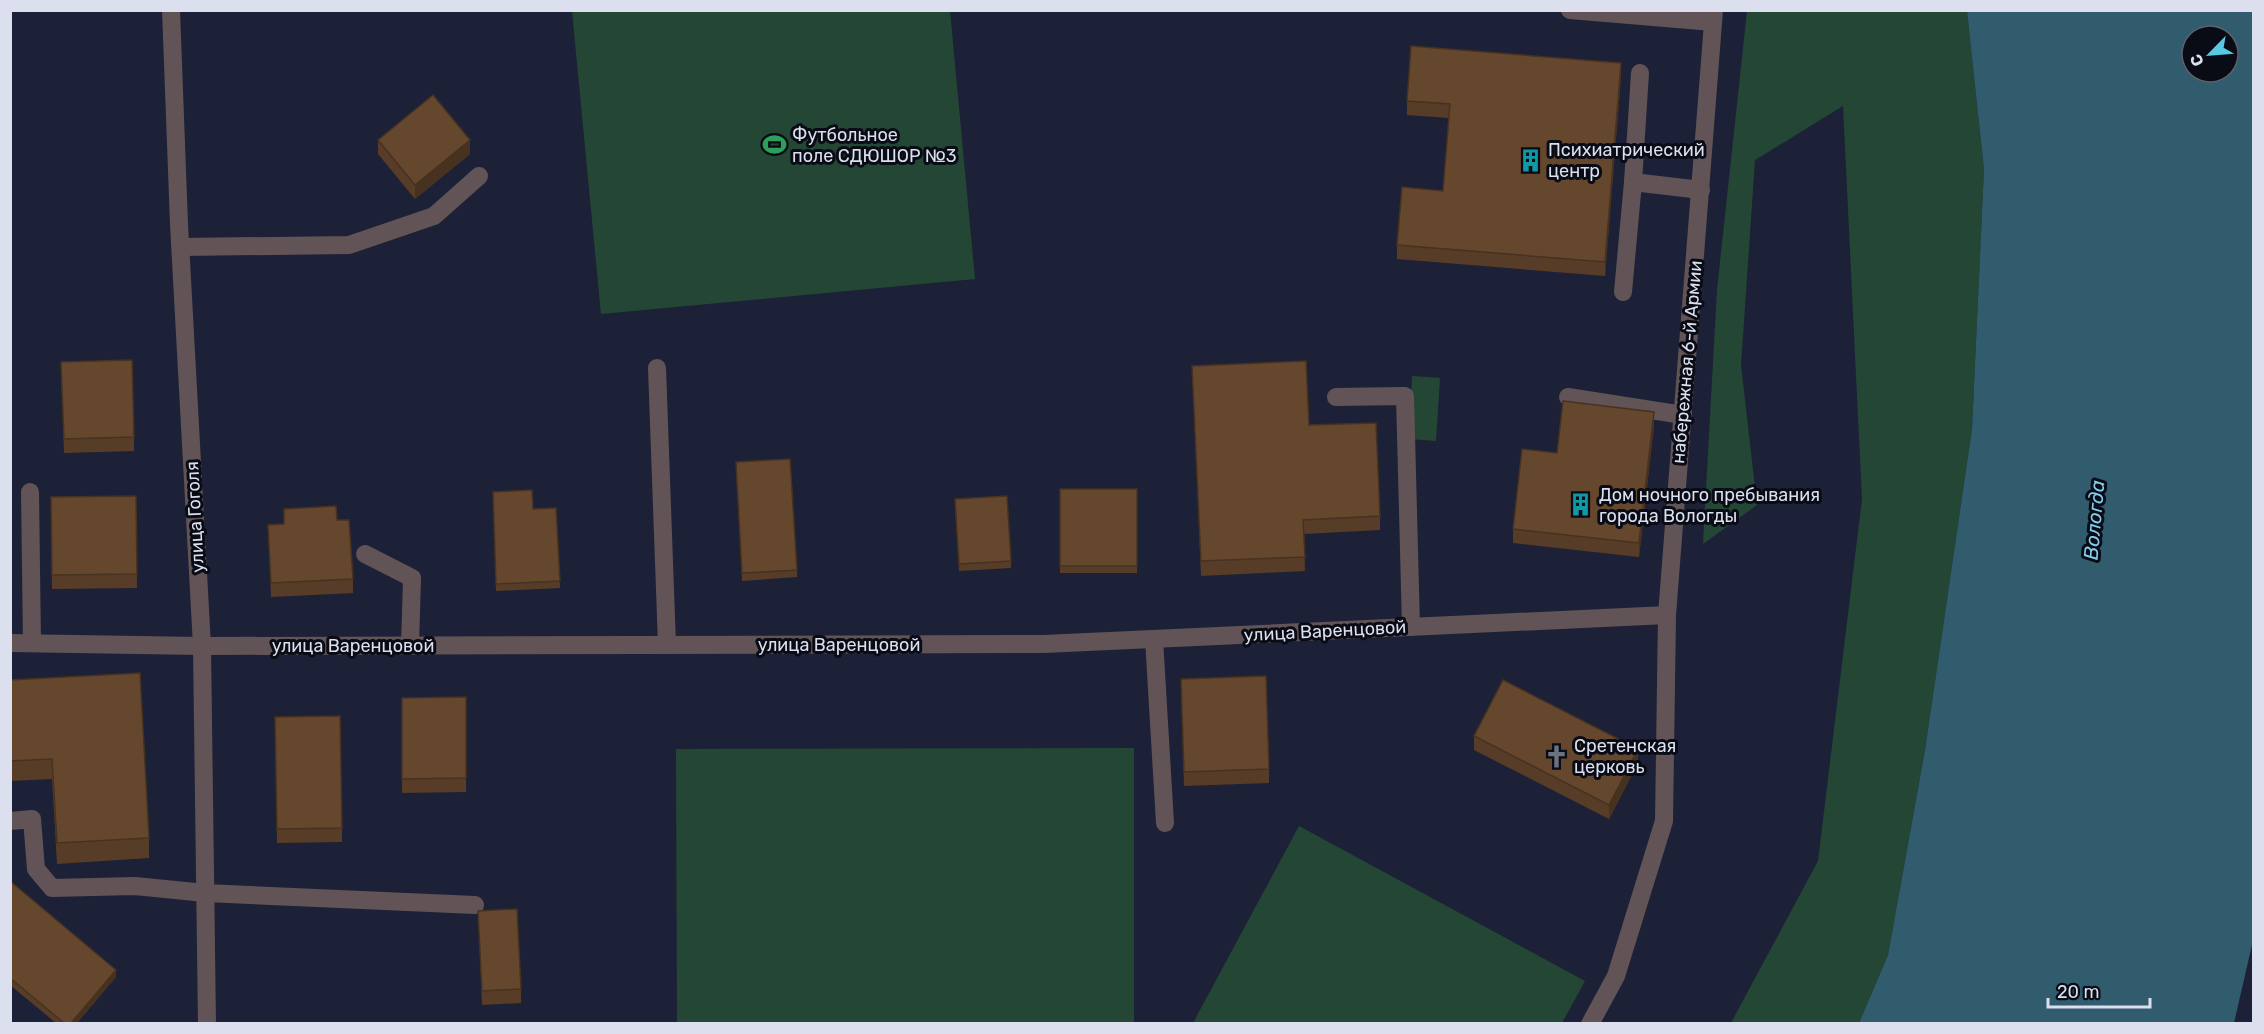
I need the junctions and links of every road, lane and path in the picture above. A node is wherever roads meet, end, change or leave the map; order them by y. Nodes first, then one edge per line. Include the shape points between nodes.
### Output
1 (171, 10) edge
2 (1570, 10) edge
3 (1714, 16) edge
4 (1640, 73) dead end
5 (479, 176) dead end
6 (1633, 182) junction
7 (1701, 190) junction
8 (181, 247) junction
9 (1623, 292) dead end
10 (657, 368) dead end
11 (1336, 397) dead end
12 (1568, 397) dead end
13 (1683, 415) junction
14 (30, 492) dead end
15 (365, 554) dead end
16 (1667, 615) junction
17 (1411, 627) junction
18 (1154, 639) junction
19 (10, 643) edge
20 (32, 644) junction
21 (667, 645) junction
22 (202, 646) junction
23 (410, 646) junction
24 (10, 821) edge
25 (1165, 823) dead end
26 (205, 893) junction
27 (475, 905) dead end
28 (207, 1023) edge
29 (1590, 1023) edge

1 - 8 street, улица Гоголя
2 - 3 street
3 - 7 street, набережная 6-й Армии
4 - 6 street
5 - 8 street via 434,216 349,244
6 - 7 street
6 - 9 street
7 - 13 street, набережная 6-й Армии
8 - 22 street, улица Гоголя
10 - 21 street
11 - 17 street via 1405,396
12 - 13 street
13 - 16 street, набережная 6-й Армии
14 - 20 street
15 - 23 street via 412,578
16 - 17 street, улица Варенцовой
16 - 29 street, набережная 6-й Армии via 1664,821 1616,976
17 - 18 street, улица Варенцовой
18 - 21 street, улица Варенцовой via 1044,644
18 - 25 street
19 - 20 street, улица Варенцовой
20 - 22 street, улица Варенцовой
21 - 23 street, улица Варенцовой
22 - 23 street, улица Варенцовой
22 - 26 street, улица Гоголя
24 - 26 street via 32,819 36,869 52,888 135,886
26 - 27 street
26 - 28 street, улица Гоголя

